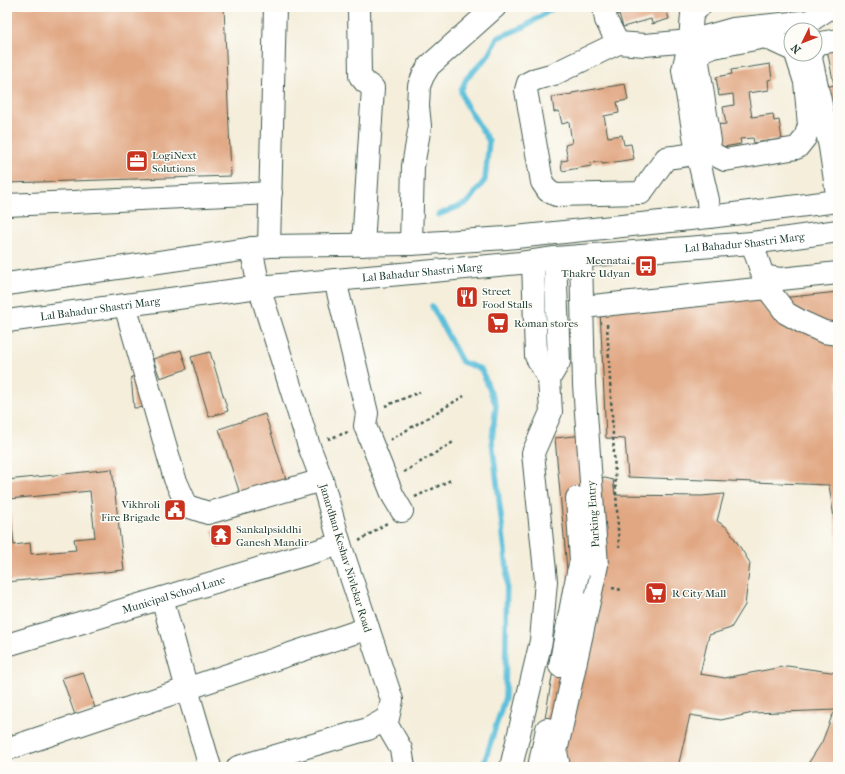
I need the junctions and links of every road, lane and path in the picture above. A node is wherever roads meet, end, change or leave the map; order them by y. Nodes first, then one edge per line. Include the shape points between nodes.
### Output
1 (275, 7) edge
2 (359, 7) edge
3 (495, 7) edge
4 (604, 7) edge
5 (699, 7) edge
6 (832, 7) edge
7 (838, 40) edge
8 (690, 41) junction
9 (823, 42) edge
10 (618, 43) junction
11 (783, 45) edge
12 (799, 62) edge
13 (812, 62) edge
14 (834, 146) edge
15 (702, 150) junction
16 (271, 193) junction
17 (838, 201) edge
18 (7, 205) edge
19 (709, 218) junction
20 (838, 231) edge
21 (752, 243) junction
22 (411, 244) junction
23 (363, 245) junction
24 (260, 247) junction
25 (581, 256) junction
26 (554, 258) junction
27 (533, 261) junction
28 (838, 273) edge
29 (335, 280) junction
30 (765, 282) junction
31 (7, 284) edge
32 (259, 287) junction
33 (124, 305) junction
34 (583, 308) junction
35 (7, 321) edge
36 (607, 323) dead end
37 (838, 334) edge
38 (549, 379) junction
39 (584, 385) junction
40 (420, 392) dead end
41 (464, 396) dead end
42 (366, 419) junction
43 (455, 441) dead end
44 (309, 446) junction
45 (374, 449) junction
46 (322, 480) junction
47 (387, 482) junction
48 (402, 511) dead end
49 (340, 544) junction
50 (619, 548) dead end
51 (162, 598) junction
52 (368, 628) junction
53 (7, 645) edge
54 (187, 689) junction
55 (384, 720) junction
56 (7, 750) edge
57 (210, 767) edge
58 (238, 767) edge
59 (404, 767) edge
60 (511, 767) edge
61 (539, 767) edge
62 (559, 767) edge

1 - 16 street, Janardhan Keshav Nivlekar Road
2 - 23 street via 360,76 373,88
3 - 22 street via 429,66 419,86 420,126 414,166
4 - 10 street via 606,20
5 - 8 street via 692,14
6 - 8 street via 810,21 732,29
7 - 9 street
8 - 10 street via 645,45
8 - 15 street via 682,70
10 - 15 street via 554,74 528,83 526,90 542,182 548,191 556,195 640,193 666,158
11 - 15 street via 765,37 704,49 700,53 698,62 710,141
12 - 15 street via 805,82 809,125 805,138 797,148 725,160
13 - 14 street
14 - 17 street
15 - 19 street
16 - 18 street
16 - 24 street, Janardhan Keshav Nivlekar Road
17 - 19 street
19 - 22 street via 506,238
20 - 21 street, Lal Bahadur Shastri Marg
21 - 25 street, Lal Bahadur Shastri Marg
21 - 30 street
22 - 23 street
23 - 24 street
24 - 31 street
24 - 32 street, Janardhan Keshav Nivlekar Road
25 - 26 street, Lal Bahadur Shastri Marg
25 - 34 street, Parking Entry
26 - 27 street, Lal Bahadur Shastri Marg
26 - 38 street via 559,362
27 - 29 street, Lal Bahadur Shastri Marg
27 - 38 street via 536,356
28 - 30 street
29 - 32 street, Lal Bahadur Shastri Marg
29 - 42 street
30 - 34 street
30 - 37 street via 786,313 824,332
32 - 33 street, Lal Bahadur Shastri Marg
32 - 44 street, Janardhan Keshav Nivlekar Road
33 - 35 street, Lal Bahadur Shastri Marg
33 - 46 street via 175,479 187,506 208,513
34 - 39 street, Parking Entry
36 - 50 path
38 - 60 street via 551,412 533,453 546,581 541,634
39 - 61 street via 573,420 581,561
39 - 62 street, Parking Entry via 597,565 556,752
40 - 42 path
41 - 45 path
42 - 44 path
42 - 45 street
43 - 47 path
44 - 46 street, Janardhan Keshav Nivlekar Road
45 - 47 street
46 - 49 street, Janardhan Keshav Nivlekar Road
47 - 48 street
49 - 51 street, Municipal School Lane
49 - 52 street, Janardhan Keshav Nivlekar Road
51 - 53 street, Municipal School Lane
51 - 54 street
52 - 54 street
52 - 55 street, Janardhan Keshav Nivlekar Road via 392,700 388,718
54 - 56 street
54 - 57 street
55 - 58 street via 368,729
55 - 59 street via 401,749

